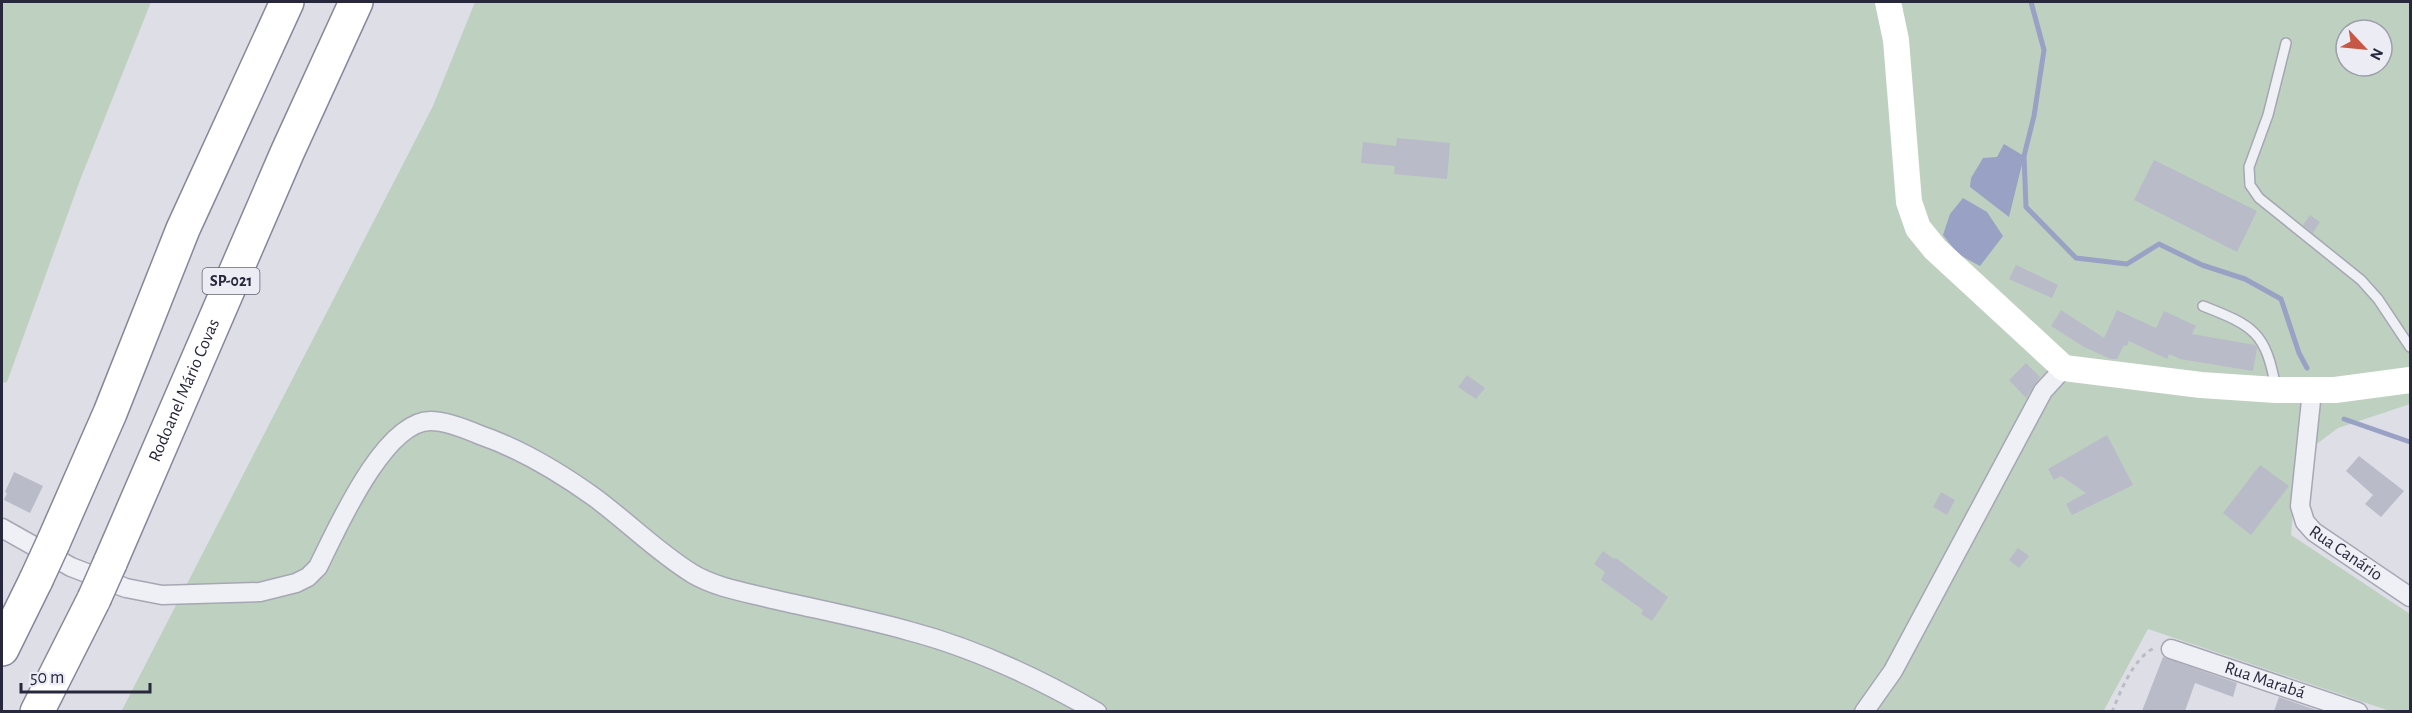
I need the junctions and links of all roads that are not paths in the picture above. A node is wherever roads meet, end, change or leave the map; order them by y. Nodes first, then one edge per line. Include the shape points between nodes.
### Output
1 (287, 2) edge
2 (356, 2) edge
3 (1888, 2) edge
4 (2286, 43) dead end
5 (2203, 306) dead end
6 (2410, 347) edge
7 (2064, 368) junction
8 (2410, 380) edge
9 (2276, 390) junction
10 (2312, 391) junction
11 (2, 528) edge
12 (2410, 597) edge
13 (2, 649) edge
14 (2171, 649) road end
15 (37, 711) edge
16 (1096, 711) edge
17 (1864, 711) edge
18 (2358, 711) edge

1 - 13 highway, bridge via 183,229 53,543
2 - 15 highway, Rodoanel Mário Covas / SP-021, bridge via 282,163 94,599
3 - 7 main road via 1896,40 1906,190 1918,228 1935,249
4 - 6 lane via 2271,106 2249,167 2250,185 2259,198 2361,280
5 - 9 lane via 2240,320 2256,334 2269,356
7 - 9 main road
7 - 17 street via 2043,391 1893,671
8 - 10 main road via 2367,388
9 - 10 main road
10 - 12 street, Rua Canário via 2301,515 2314,532
11 - 16 street via 71,567 140,592 162,595 276,589 308,577 318,567 363,479 385,449 411,426 430,421 504,443 550,468 695,575 735,590 910,631 994,660
14 - 18 street, Rua Marabá

